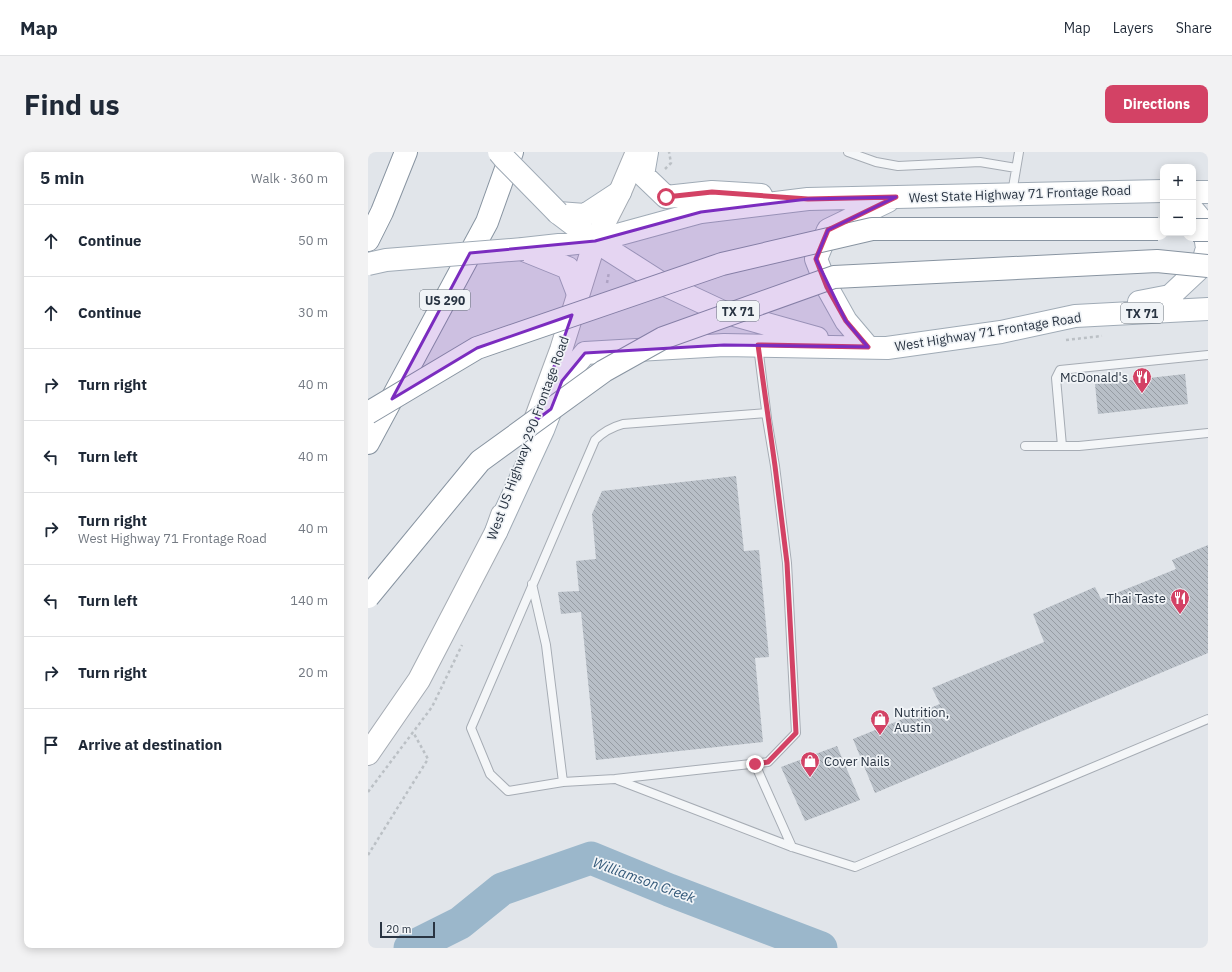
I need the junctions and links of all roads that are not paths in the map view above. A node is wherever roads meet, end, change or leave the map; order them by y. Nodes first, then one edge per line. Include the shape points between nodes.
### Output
1 (406, 152) edge
2 (499, 152) edge
3 (512, 152) edge
4 (638, 152) edge
5 (647, 152) edge
6 (848, 152) edge
7 (1020, 152) edge
8 (1016, 168) junction
9 (620, 192) junction
10 (1157, 192) edge
11 (1196, 192) edge
12 (1208, 192) edge
13 (1011, 194) junction
14 (896, 197) junction
15 (808, 199) junction
16 (558, 213) junction
17 (1196, 214) edge
18 (1160, 229) edge
19 (1196, 230) edge
20 (1208, 230) edge
21 (368, 240) edge
22 (595, 241) junction
23 (523, 249) junction
24 (368, 264) edge
25 (1205, 266) edge
26 (578, 294) junction
27 (1208, 309) edge
28 (1208, 315) edge
29 (1075, 316) junction
30 (758, 345) junction
31 (845, 346) junction
32 (868, 347) junction
33 (1208, 355) edge
34 (368, 413) edge
35 (768, 423) junction
36 (1208, 433) edge
37 (368, 443) edge
38 (1025, 446) dead end
39 (1062, 446) junction
40 (496, 532) junction
41 (532, 584) junction
42 (368, 598) edge
43 (1208, 719) edge
44 (368, 754) edge
45 (755, 764) junction
46 (615, 779) junction
47 (564, 782) junction
48 (792, 847) junction

1 - 21 main road
2 - 16 main road, bridge
3 - 37 main road, US 290 via 487,222
4 - 9 main road, West US Highway 290 Frontage Road
5 - 15 main road via 644,176 666,197 712,192
6 - 8 lane via 876,162 898,166 980,162
7 - 8 lane
8 - 13 lane
9 - 16 main road via 585,215
9 - 22 main road, West US Highway 290 Frontage Road
10 - 13 main road, West State Highway 71 Frontage Road
11 - 12 main road
13 - 14 main road, West State Highway 71 Frontage Road
14 - 15 main road, West State Highway 71 Frontage Road
14 - 32 main road via 828,230 816,259 827,287 846,321
15 - 22 main road, West State Highway 71 Frontage Road via 701,212
16 - 22 main road
17 - 25 main road via 1203,222 1207,248
18 - 34 main road, bridge via 872,229 722,264 476,348
19 - 20 main road, bridge
22 - 23 main road, West State Highway 71 Frontage Road
22 - 26 main road, West US Highway 290 Frontage Road
22 - 31 main road via 661,283 723,312
23 - 24 main road, West State Highway 71 Frontage Road, bridge via 386,260
23 - 26 main road via 568,268
25 - 29 main road via 1170,296
25 - 42 main road, TX 71, bridge via 1157,261 834,277 663,338 604,371 480,461
26 - 40 main road, West US Highway 290 Frontage Road
27 - 29 main road, West Highway 71 Frontage Road / TX 71
28 - 29 lane
29 - 32 main road, West Highway 71 Frontage Road via 1001,332 887,348
30 - 31 main road, West Highway 71 Frontage Road
30 - 35 lane
30 - 40 main road, West Highway 71 Frontage Road via 585,353 562,381 543,430
31 - 32 main road, West Highway 71 Frontage Road
33 - 39 lane via 1060,370 1056,378
35 - 41 lane via 766,413 623,424 602,433 595,440
35 - 45 lane via 787,563 796,733 768,762
36 - 39 lane
38 - 39 lane
40 - 44 main road, West US Highway 290 Frontage Road via 419,680
41 - 47 lane via 546,645
41 - 47 lane via 471,728 490,774 508,791
43 - 48 lane via 854,867
45 - 46 lane
45 - 48 lane
46 - 47 lane
46 - 48 lane

